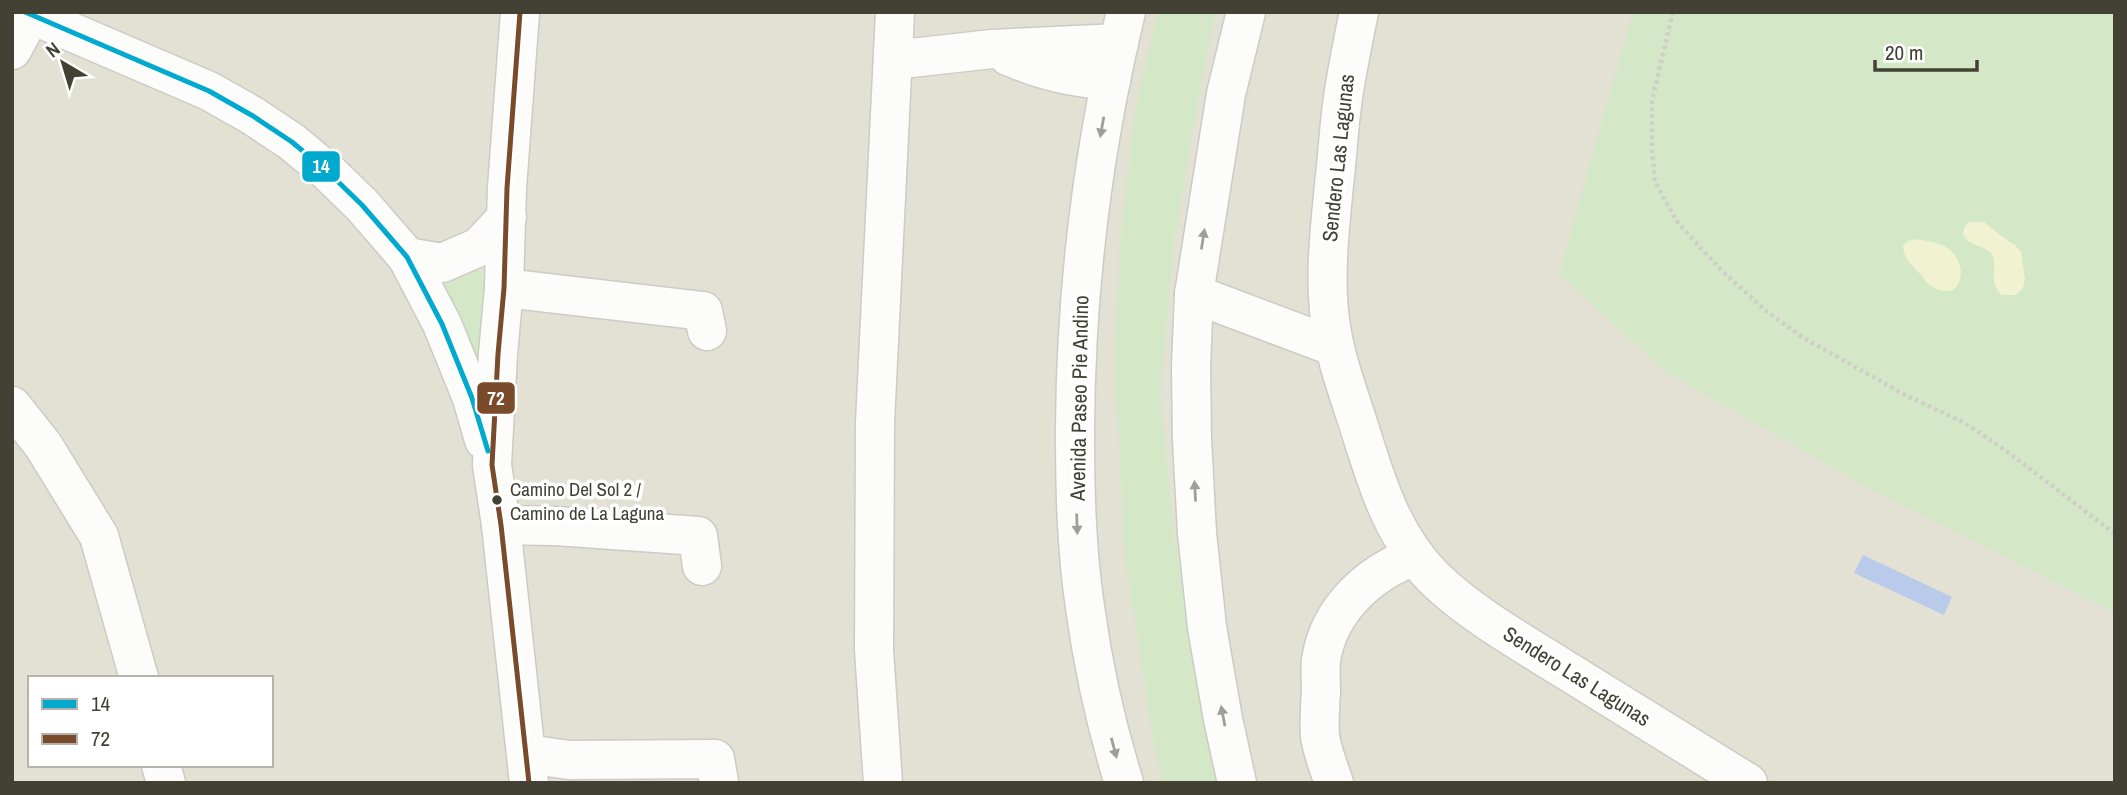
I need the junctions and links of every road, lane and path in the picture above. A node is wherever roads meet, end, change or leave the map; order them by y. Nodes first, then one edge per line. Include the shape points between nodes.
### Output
1 (520, 12) edge
2 (895, 12) edge
3 (1246, 12) edge
4 (1359, 12) edge
5 (1673, 12) edge
6 (28, 14) edge
7 (1123, 27) edge
8 (992, 49) junction
9 (12, 50) edge
10 (893, 60) junction
11 (1111, 81) junction
12 (507, 218) junction
13 (407, 257) junction
14 (504, 288) junction
15 (1194, 294) junction
16 (707, 331) dead end
17 (1335, 346) junction
18 (12, 406) edge
19 (492, 465) junction
20 (501, 524) junction
21 (2115, 534) edge
22 (1415, 556) junction
23 (702, 566) dead end
24 (138, 676) edge
25 (528, 769) edge
26 (719, 782) edge
27 (883, 783) edge
28 (1124, 783) edge
29 (1237, 783) edge
30 (1334, 783) edge
31 (1748, 783) edge

1 - 12 street
2 - 10 street
15 -> 3 street via 1226,94
4 - 17 street, Sendero Las Lagunas via 1344,86 1328,244 1329,313
5 - 21 path via 1652,100 1652,147 1655,182 1678,223 1720,269 1802,337 1963,422
6 - 9 street
6 - 13 street via 209,92 253,116 328,172
7 - 8 street
7 - 11 street, Avenida Paseo Pie Andino
8 - 10 street
8 - 11 street via 1039,69
10 - 27 street via 875,423 874,650
11 -> 28 street, Avenida Paseo Pie Andino via 1088,213 1075,386 1075,460 1084,607
12 - 13 street via 480,247 442,263
12 - 14 street
13 - 19 street via 447,336
14 - 16 street via 703,311
14 - 19 street
15 - 17 street
29 -> 15 street via 1207,627 1197,533 1192,439
17 - 22 street, Sendero Las Lagunas via 1379,490
18 - 24 street via 43,444 99,536
19 - 20 street
20 - 23 street via 698,536
20 - 25 street
22 - 30 street via 1363,585 1336,618 1327,639 1321,660 1320,737
22 - 31 street, Sendero Las Lagunas via 1476,611
25 - 26 street via 569,760 715,758

